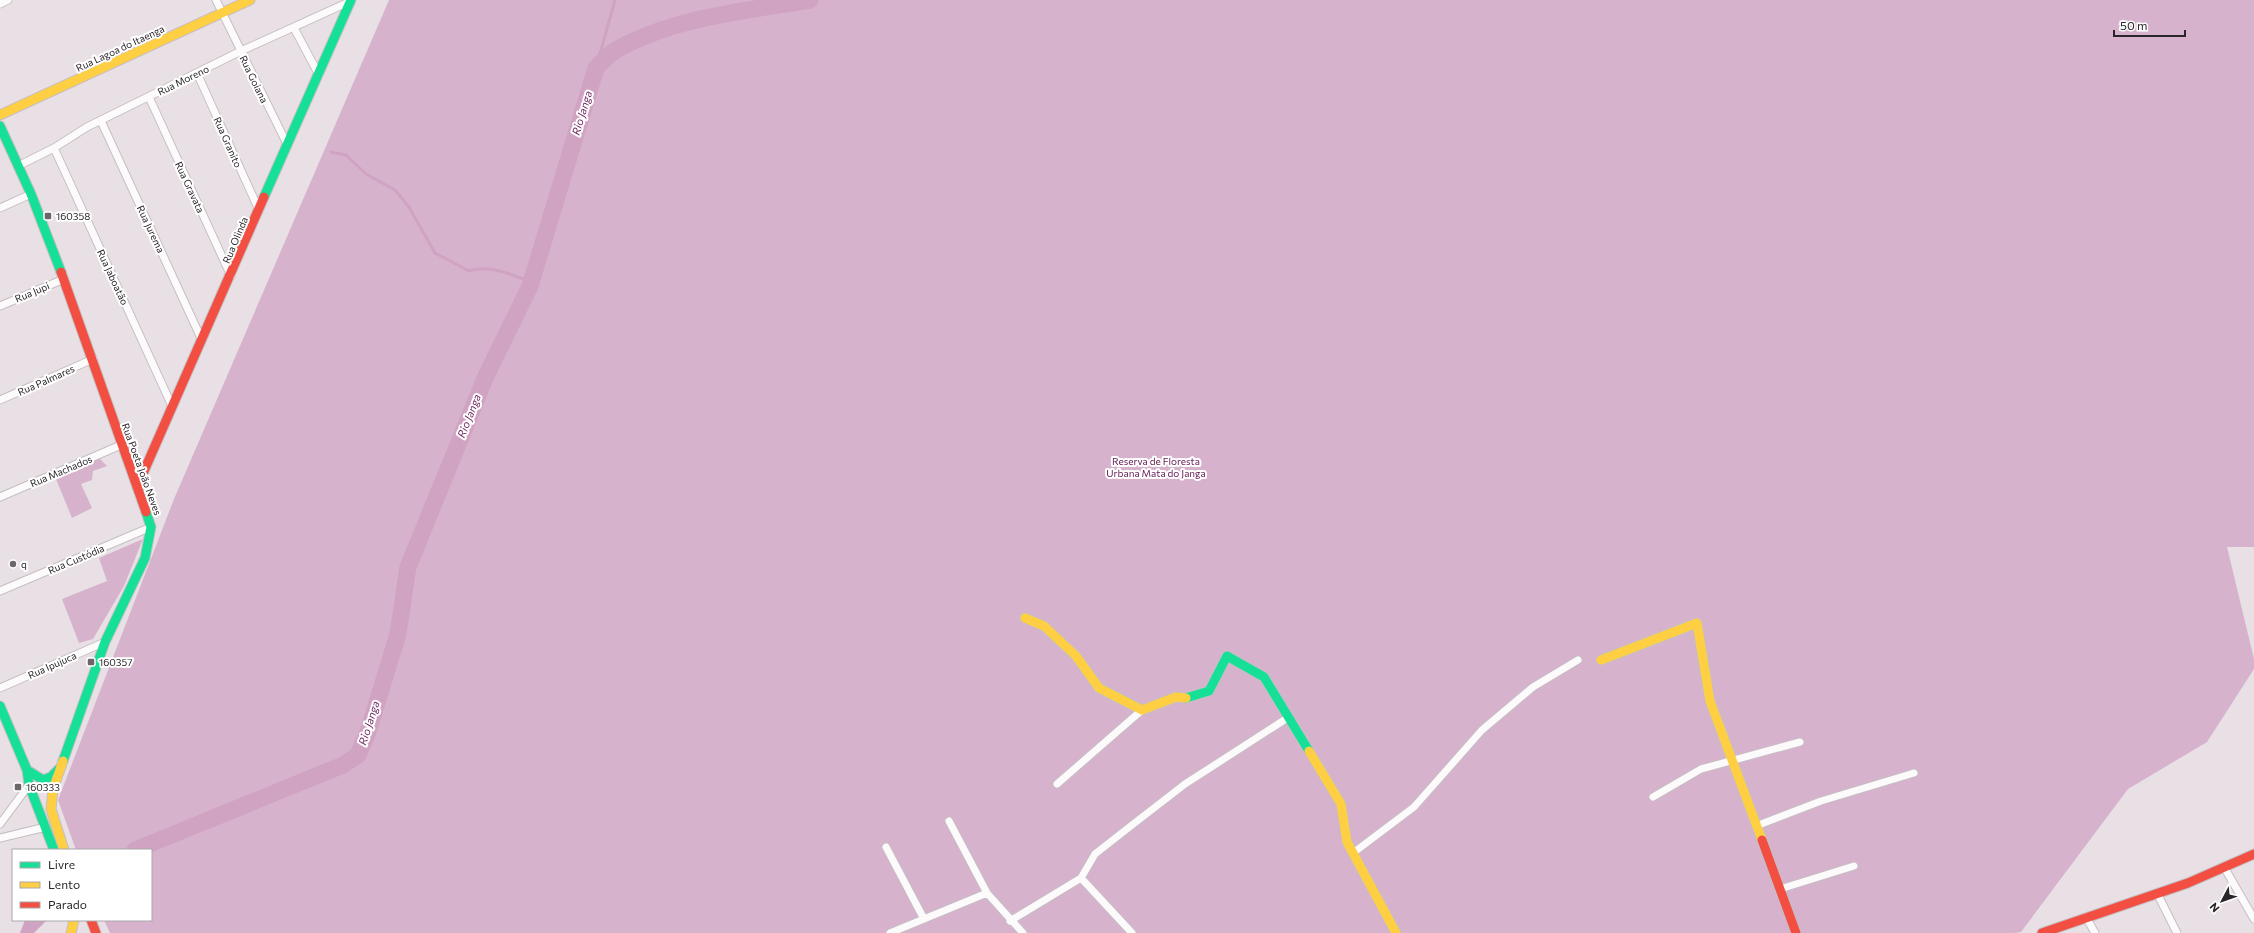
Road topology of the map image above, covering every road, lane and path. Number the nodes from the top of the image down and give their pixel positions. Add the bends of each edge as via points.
1 (8, 0) edge
2 (216, 0) edge
3 (250, 0) edge
4 (351, 0) edge
5 (0, 4) edge
6 (223, 13) junction
7 (294, 28) junction
8 (241, 51) junction
9 (198, 73) junction
10 (319, 75) junction
11 (149, 97) junction
12 (0, 115) edge
13 (101, 121) junction
14 (0, 126) edge
15 (287, 144) junction
16 (54, 148) junction
17 (18, 166) junction
18 (31, 194) junction
19 (0, 208) edge
20 (259, 210) junction
21 (231, 276) junction
22 (64, 279) junction
23 (0, 306) edge
24 (201, 338) junction
25 (93, 359) junction
26 (0, 400) edge
27 (172, 406) junction
28 (121, 445) junction
29 (137, 487) junction
30 (0, 497) edge
31 (151, 527) junction
32 (0, 591) edge
33 (1026, 618) dead end
34 (105, 642) junction
35 (1578, 660) dead end
36 (1601, 660) dead end
37 (0, 688) edge
38 (0, 706) edge
39 (1142, 710) junction
40 (1289, 717) junction
41 (1800, 742) dead end
42 (1732, 760) junction
43 (60, 768) junction
44 (27, 770) junction
45 (1914, 773) dead end
46 (29, 784) junction
47 (1057, 784) dead end
48 (1653, 797) dead end
49 (949, 821) dead end
50 (0, 824) edge
51 (1756, 826) junction
52 (46, 827) junction
53 (0, 838) edge
54 (886, 847) dead end
55 (54, 849) edge
56 (64, 849) edge
57 (1353, 853) junction
58 (2254, 854) edge
59 (1854, 866) dead end
60 (2224, 867) junction
61 (1081, 878) junction
62 (1780, 889) junction
63 (987, 893) junction
64 (2157, 893) junction
65 (2086, 917) junction
66 (924, 919) junction
67 (2254, 919) edge
68 (74, 921) edge
69 (91, 921) edge
70 (1010, 921) junction
71 (71, 933) edge
72 (96, 933) edge
73 (890, 933) edge
74 (1023, 933) edge
75 (1132, 933) edge
76 (1396, 933) edge
77 (1796, 933) edge
78 (2042, 933) edge
79 (2095, 933) edge
80 (2177, 933) edge

1 - 5 street
2 - 6 street, Rua Goiana
3 - 6 street, Rua Lagoa do Itaenga
4 - 7 street, Rua Moreno
4 - 10 street, Rua Olinda
6 - 8 street, Rua Goiana
6 - 12 street, Rua Lagoa do Itaenga
7 - 8 street, Rua Moreno
7 - 10 street
8 - 9 street, Rua Moreno
8 - 15 street, Rua Goiana
9 - 11 street, Rua Moreno
9 - 20 street, Rua Granito
10 - 15 street, Rua Olinda
11 - 13 street, Rua Moreno
11 - 21 street, Rua Gravata
13 - 16 street, Rua Moreno
13 - 24 street, Rua Jurema
14 - 17 street, Rua Poeta João Neves
15 - 20 street, Rua Olinda
16 - 17 street, Rua Moreno
16 - 27 street, Rua Jaboatão
17 - 18 street, Rua Poeta João Neves
18 - 19 street
18 - 22 street, Rua Poeta João Neves
20 - 21 street, Rua Olinda
21 - 24 street, Rua Olinda
22 - 23 street, Rua Jupi
22 - 25 street, Rua Poeta João Neves
24 - 27 street, Rua Olinda
25 - 26 street, Rua Palmares
25 - 28 street, Rua Poeta João Neves
27 - 29 street, Rua Olinda
28 - 29 street, Rua Poeta João Neves
28 - 30 street, Rua Machados
29 - 31 street, Rua Poeta João Neves
31 - 32 street, Rua Custódia
31 - 34 street, Rua Poeta João Neves via 142,566
33 - 39 street via 1044,626 1076,656 1099,688
34 - 37 street, Rua Ipujuca
34 - 43 street, Rua Poeta João Neves
35 - 57 street via 1533,687 1482,730 1414,807
36 - 42 street via 1697,623 1710,701
38 - 44 street
39 - 40 street via 1176,697 1190,698 1209,692 1226,656 1264,677
39 - 47 street
40 - 57 street via 1341,804 1347,842
40 - 61 street via 1185,784 1132,825 1095,854
41 - 42 street
42 - 48 street via 1701,769
42 - 51 street
43 - 44 street via 43,780
43 - 56 street, Rua Poeta João Neves via 51,809
44 - 46 street
45 - 51 street via 1821,801
46 - 50 street
46 - 52 street
49 - 63 street
51 - 62 street
52 - 53 street
52 - 55 street
54 - 66 street
57 - 76 street
58 - 60 street
59 - 62 street
60 - 64 street
60 - 67 street
61 - 70 street
61 - 75 street
62 - 77 street
63 - 66 street
63 - 70 street
64 - 65 street
64 - 80 street
65 - 78 street
65 - 79 street
66 - 73 street
68 - 71 street
69 - 72 street
70 - 74 street

